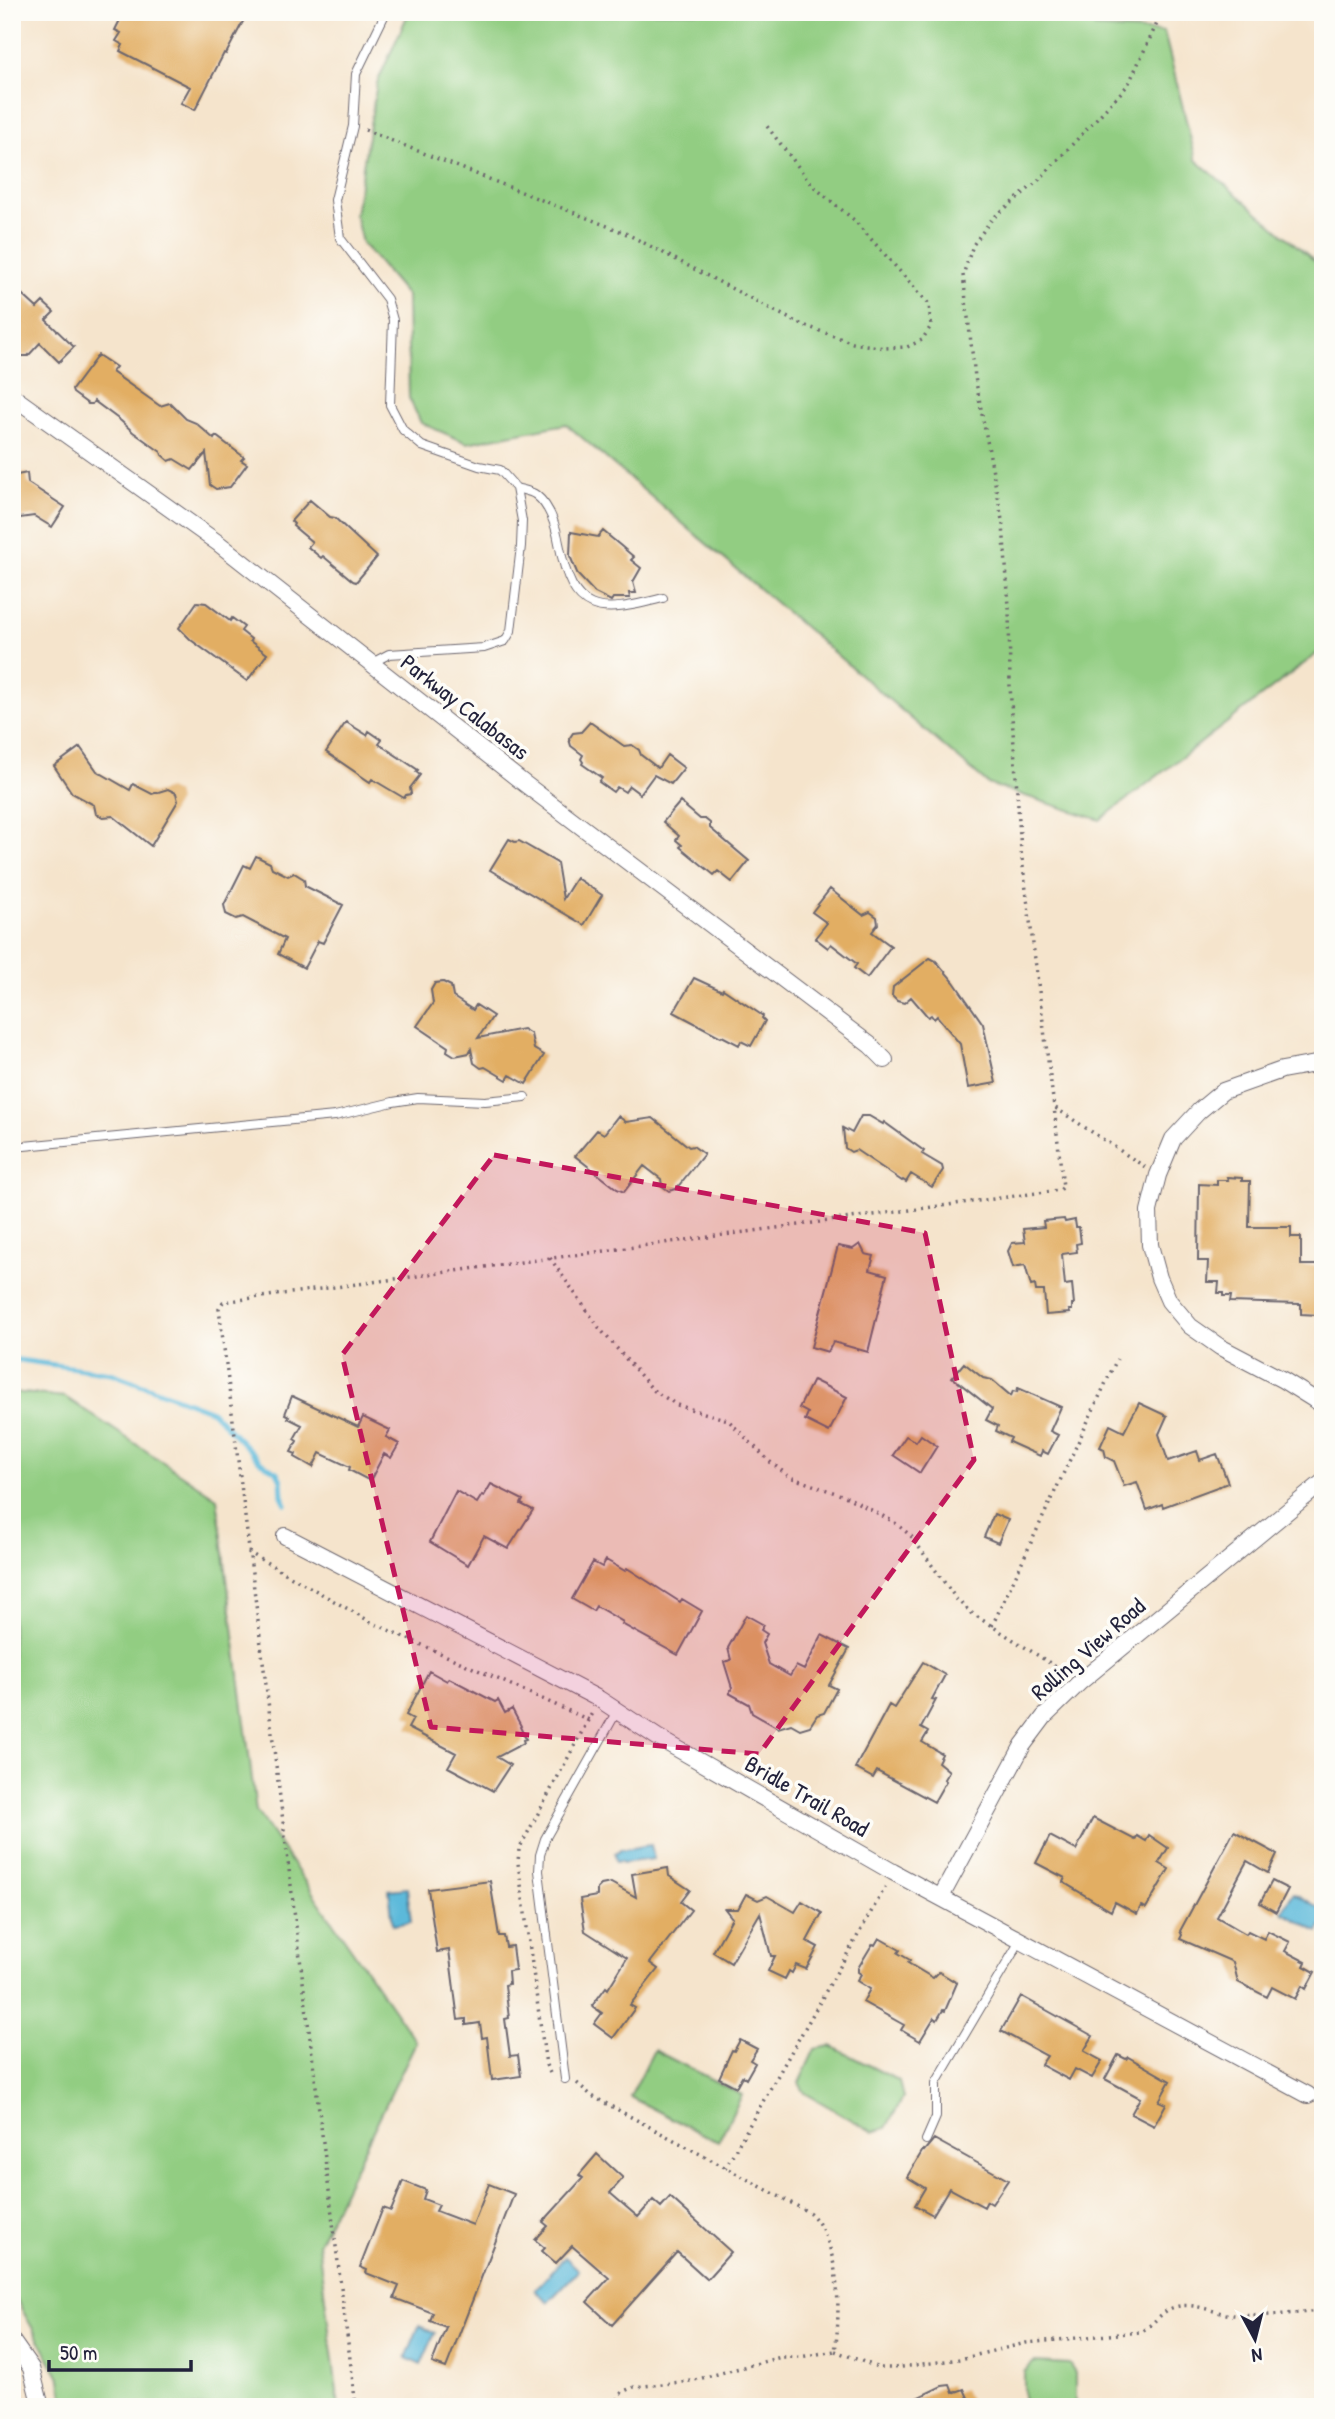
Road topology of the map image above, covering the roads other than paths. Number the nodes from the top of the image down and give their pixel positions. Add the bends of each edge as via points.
1 (386, 12) edge
2 (12, 396) edge
3 (516, 488) junction
4 (663, 598) dead end
5 (372, 663) junction
6 (885, 1059) dead end
7 (1321, 1063) dead end
8 (525, 1097) dead end
9 (24, 1146) dead end
10 (1323, 1405) edge
11 (1323, 1482) edge
12 (285, 1536) dead end
13 (617, 1711) junction
14 (941, 1897) junction
15 (1020, 1941) junction
16 (565, 2079) road end
17 (1315, 2097) edge
18 (926, 2140) dead end
19 (12, 2341) edge
20 (41, 2407) edge

1 - 3 lane via 356,74 353,126 335,200 340,237 387,299 393,320 390,405 402,430 422,446 500,470
2 - 5 street, Parkway Calabasas via 209,536
3 - 4 lane via 535,494 549,512 567,578 586,603 604,608
3 - 5 lane via 521,546 511,631 505,641 484,648 389,654
5 - 6 street, Parkway Calabasas
7 - 10 street via 1282,1070 1223,1091 1199,1111 1173,1139 1149,1211 1150,1245 1159,1278 1169,1301 1190,1326
8 - 9 lane via 485,1101 418,1098 335,1116
11 - 14 street, Rolling View Road via 1080,1682 1044,1717 1023,1745
12 - 13 street, Bridle Trail Road
13 - 14 street, Bridle Trail Road
13 - 16 lane via 540,1855
14 - 15 street, Bridle Trail Road
15 - 17 street, Bridle Trail Road
15 - 18 lane via 936,2083 936,2117
19 - 20 street via 30,2368

